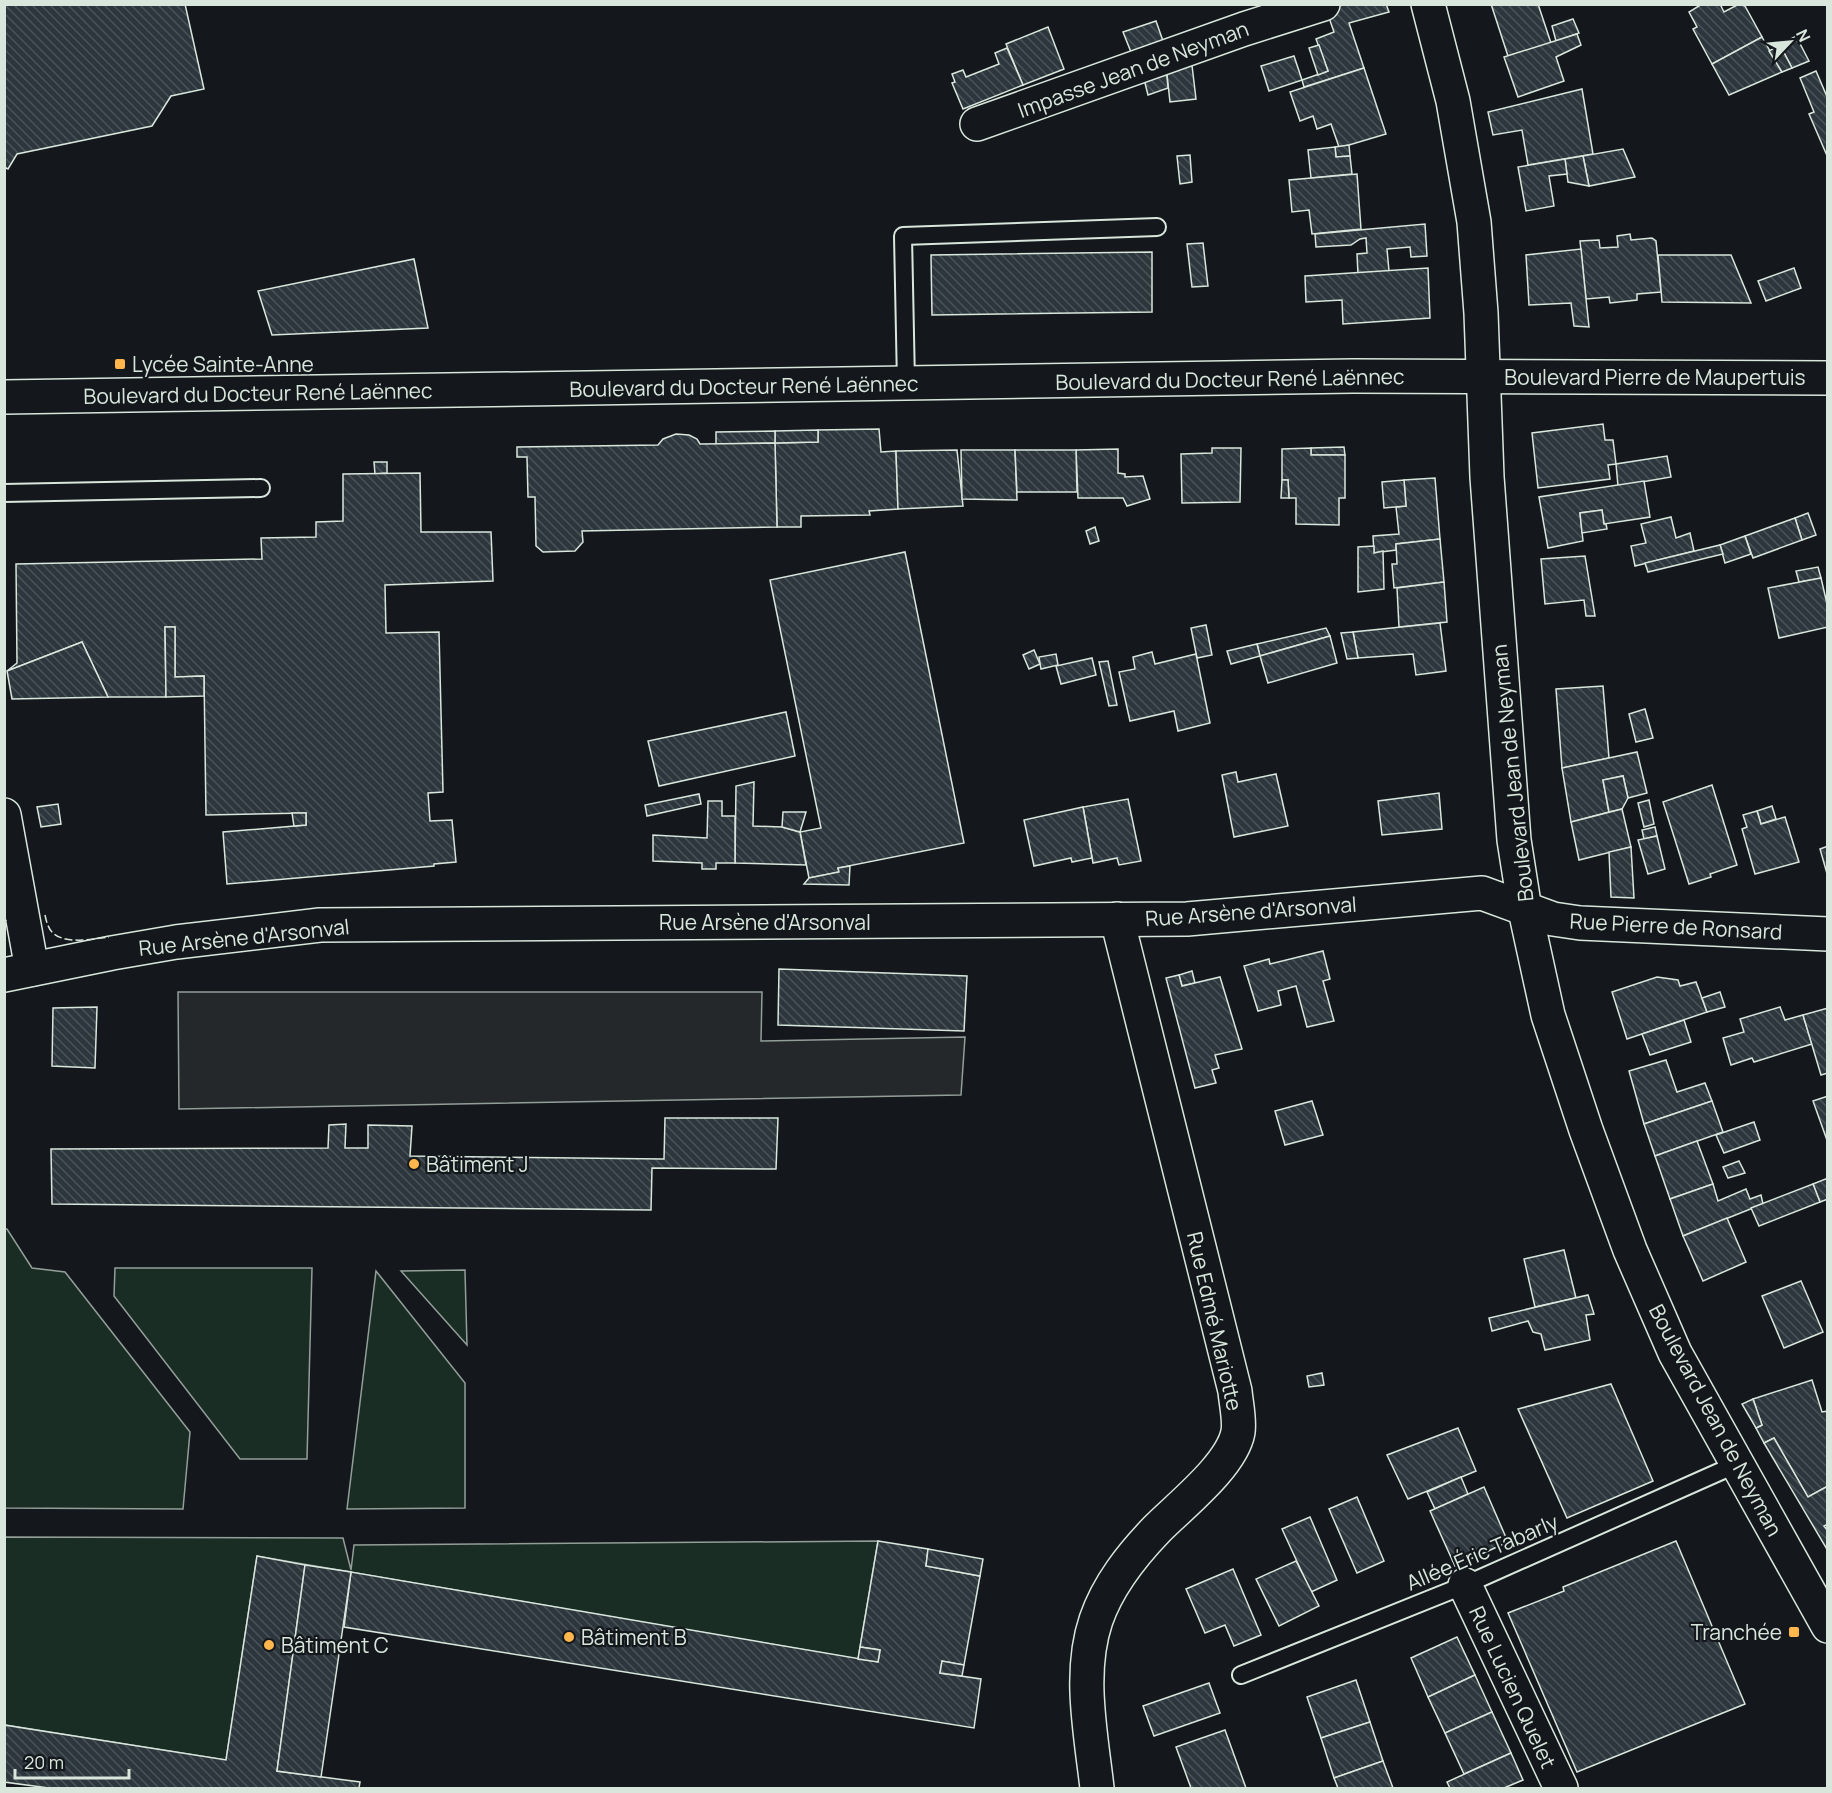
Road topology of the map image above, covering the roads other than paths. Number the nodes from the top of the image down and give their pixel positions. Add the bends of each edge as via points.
1 (1323, 4) edge
2 (1428, 4) edge
3 (977, 124) dead end
4 (1157, 227) dead end
5 (1483, 375) junction
6 (1827, 378) edge
7 (906, 383) junction
8 (4, 397) edge
9 (261, 488) dead end
10 (4, 492) edge
11 (4, 815) edge
12 (1525, 910) junction
13 (1117, 919) junction
14 (1827, 934) edge
15 (18, 972) edge
16 (1737, 1464) junction
17 (1465, 1585) junction
18 (1827, 1626) edge
19 (1241, 1675) dead end
20 (1097, 1788) edge
21 (1560, 1788) edge

1 - 3 street, Impasse Jean de Neyman
2 - 5 street, Boulevard Jean de Neyman via 1453,101 1474,222
4 - 7 lane via 903,236
5 - 6 street, Boulevard Pierre de Maupertuis
5 - 7 street, Boulevard du Docteur René Laënnec
5 - 12 street, Boulevard Jean de Neyman via 1514,840
7 - 8 street, Boulevard du Docteur René Laënnec
9 - 10 lane
11 - 15 street
12 - 13 street, Rue Arsène d'Arsonval via 1482,892 1187,919
12 - 14 street, Rue Pierre de Ronsard via 1580,923
12 - 16 street, Boulevard Jean de Neyman via 1548,1015 1630,1250 1675,1353
13 - 15 street, Rue Arsène d'Arsonval via 320,925 176,942
13 - 20 street, Rue Edmé Mariotte via 1235,1390 1238,1431 1227,1457 1117,1576 1096,1620 1088,1661 1088,1716
16 - 17 lane, Allée Éric Tabarly
16 - 18 street, Boulevard Jean de Neyman
17 - 19 lane, Allée Éric Tabarly
17 - 21 street, Rue Lucien Quelet

